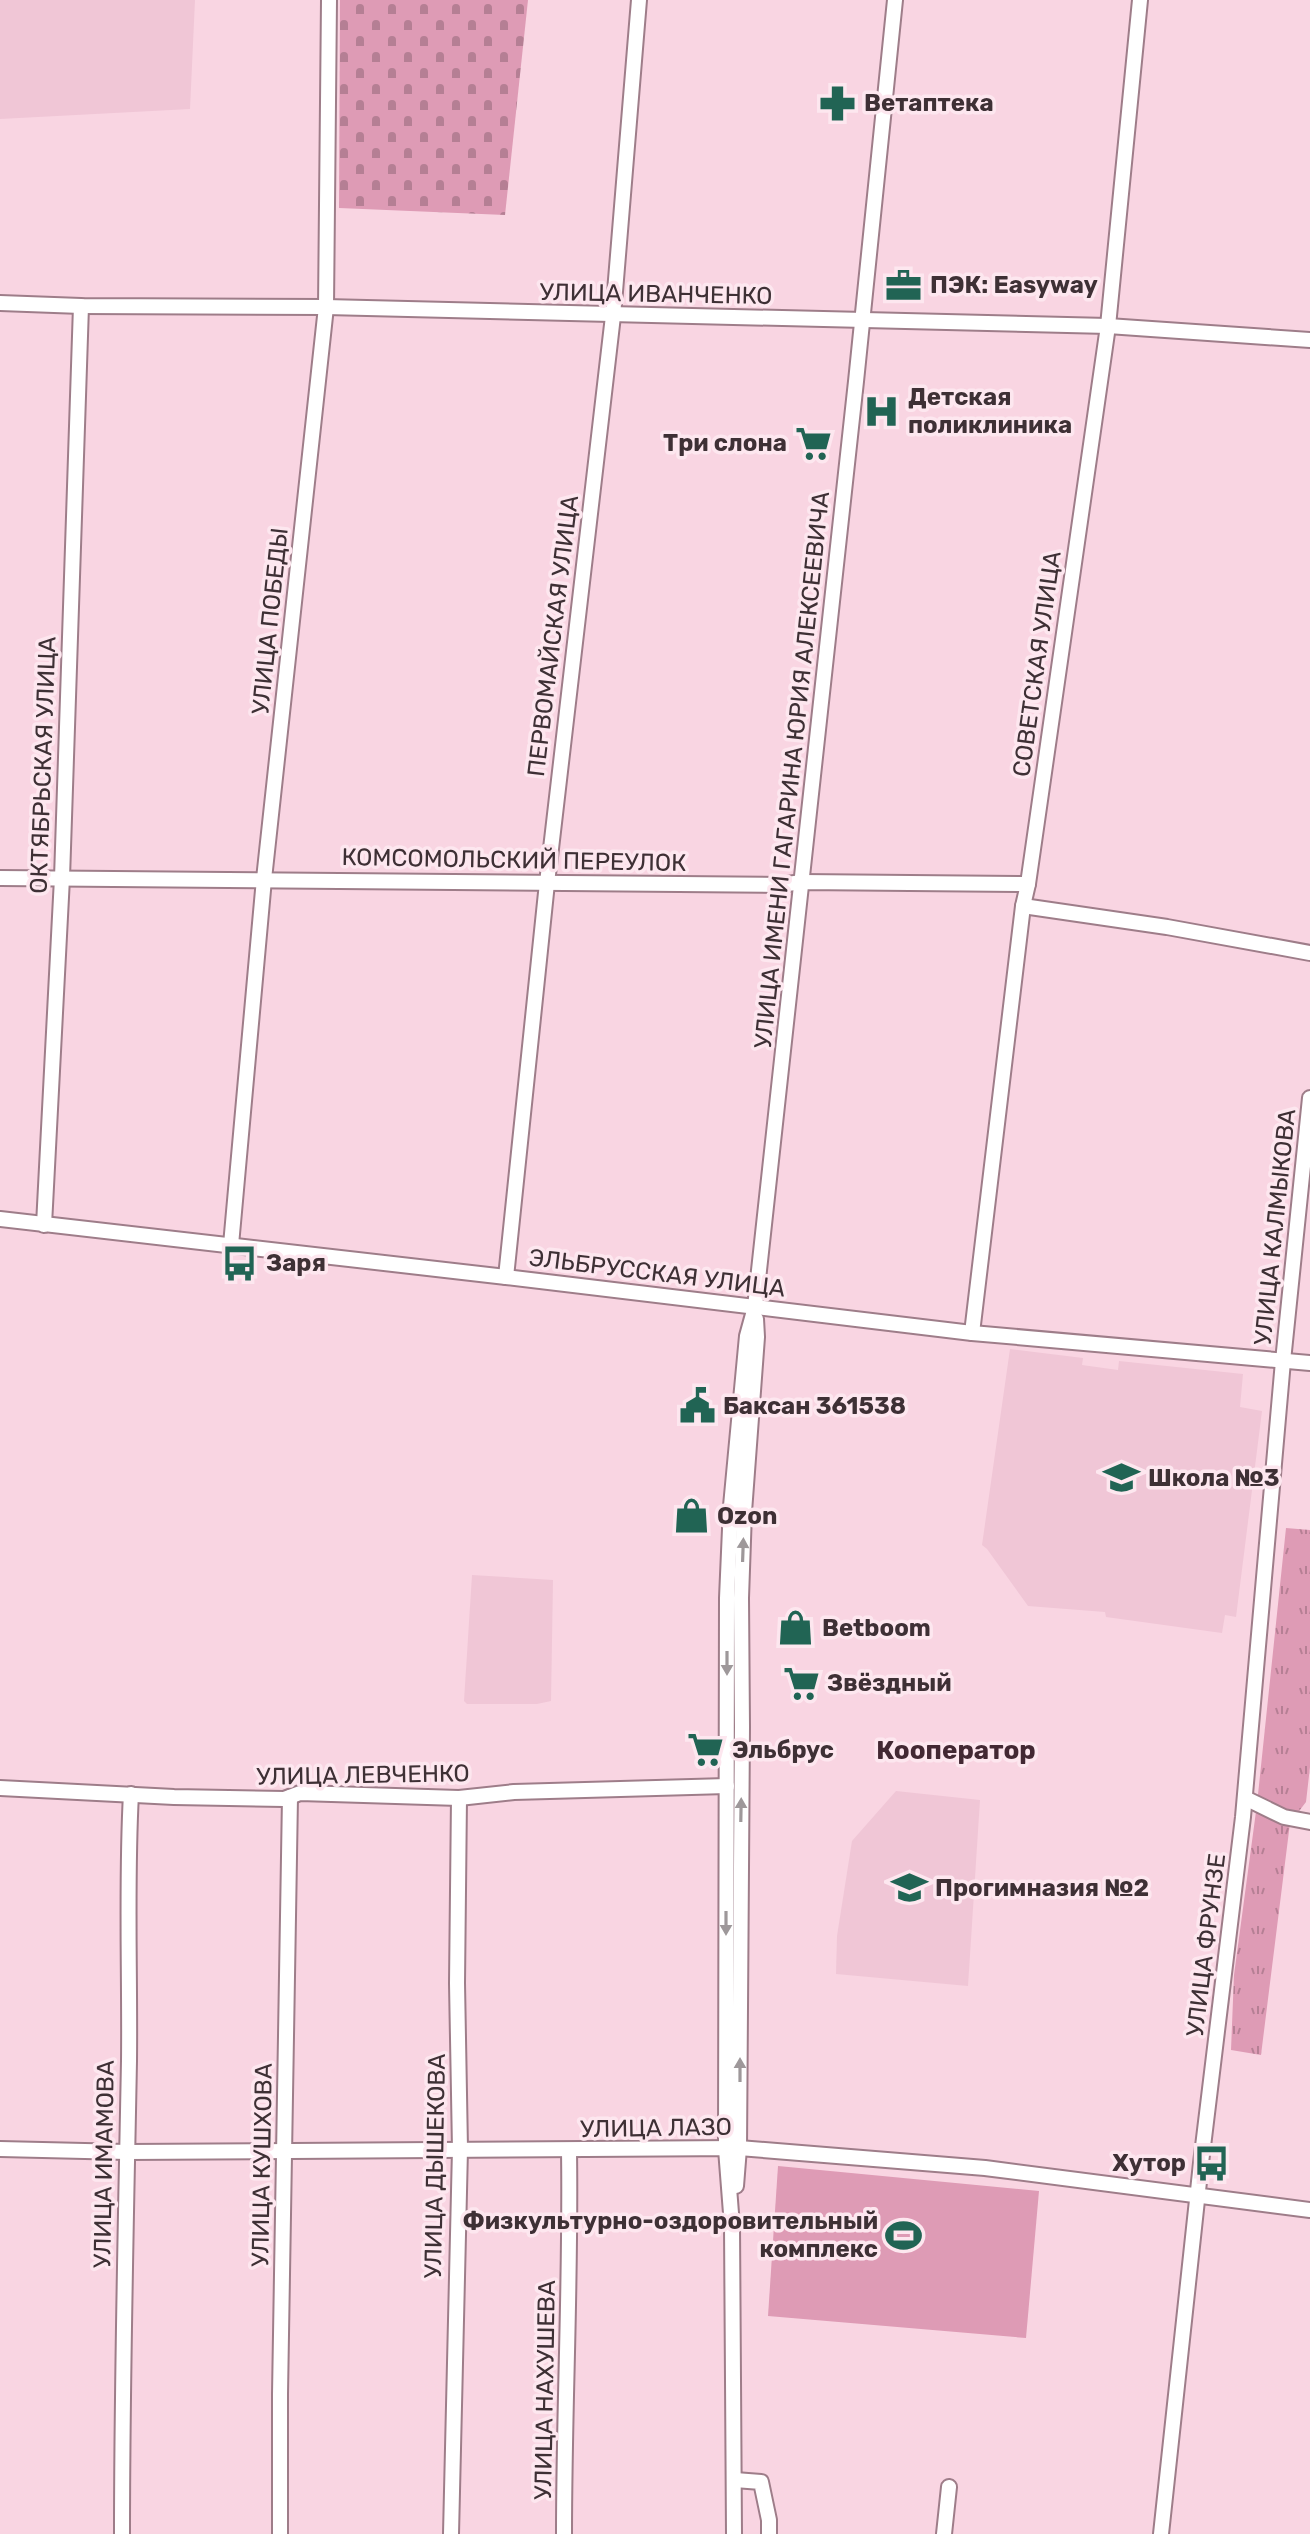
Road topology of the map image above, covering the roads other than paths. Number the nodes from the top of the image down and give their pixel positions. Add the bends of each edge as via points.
1 (329, 0) edge
2 (639, 0) edge
3 (895, 0) edge
4 (1140, 0) edge
5 (0, 303) edge
6 (81, 306) junction
7 (326, 307) junction
8 (613, 316) junction
9 (863, 321) junction
10 (1108, 326) junction
11 (1310, 340) edge
12 (0, 878) edge
13 (62, 878) junction
14 (264, 879) junction
15 (802, 882) junction
16 (547, 883) junction
17 (1028, 884) junction
18 (1023, 906) junction
19 (1310, 953) edge
20 (1310, 1098) edge
21 (0, 1219) edge
22 (44, 1225) junction
23 (231, 1245) junction
24 (506, 1277) junction
25 (755, 1307) junction
26 (972, 1333) junction
27 (1283, 1361) junction
28 (1310, 1363) edge
29 (727, 1786) junction
30 (0, 1788) edge
31 (131, 1794) junction
32 (290, 1797) junction
33 (459, 1798) junction
34 (1245, 1798) junction
35 (1310, 1822) edge
36 (733, 2148) junction
37 (0, 2149) edge
38 (460, 2149) junction
39 (285, 2151) junction
40 (569, 2151) junction
41 (127, 2152) junction
42 (1198, 2196) junction
43 (1310, 2210) edge
44 (735, 2480) junction
45 (949, 2487) dead end
46 (122, 2534) edge
47 (280, 2534) edge
48 (451, 2534) edge
49 (564, 2534) edge
50 (734, 2534) edge
51 (769, 2534) edge
52 (944, 2534) edge
53 (1161, 2534) edge

1 - 7 street, УЛИЦА ПОБЕДЫ
2 - 8 street, ПЕРВОМАЙСКАЯ УЛИЦА
3 - 9 street, УЛИЦА ИМЕНИ ГАГАРИНА ЮРИЯ АЛЕКСЕЕВИЧА
4 - 10 street, СОВЕТСКАЯ УЛИЦА
5 - 6 street, УЛИЦА ИВАНЧЕНКО
6 - 7 street, УЛИЦА ИВАНЧЕНКО
6 - 13 street, ОКТЯБРЬСКАЯ УЛИЦА
7 - 8 street, УЛИЦА ИВАНЧЕНКО
7 - 14 street, УЛИЦА ПОБЕДЫ
8 - 9 street, УЛИЦА ИВАНЧЕНКО
8 - 16 street, ПЕРВОМАЙСКАЯ УЛИЦА
9 - 10 street, УЛИЦА ИВАНЧЕНКО
9 - 15 street, УЛИЦА ИМЕНИ ГАГАРИНА ЮРИЯ АЛЕКСЕЕВИЧА
10 - 11 street, УЛИЦА ИВАНЧЕНКО
10 - 17 street, СОВЕТСКАЯ УЛИЦА
12 - 13 street, КОМСОМОЛЬСКИЙ ПЕРЕУЛОК
13 - 14 street, КОМСОМОЛЬСКИЙ ПЕРЕУЛОК
13 - 22 street, ОКТЯБРЬСКАЯ УЛИЦА
14 - 16 street, КОМСОМОЛЬСКИЙ ПЕРЕУЛОК
14 - 23 street, УЛИЦА ПОБЕДЫ
15 - 16 street, КОМСОМОЛЬСКИЙ ПЕРЕУЛОК
15 - 17 street, КОМСОМОЛЬСКИЙ ПЕРЕУЛОК
15 - 25 street, УЛИЦА ИМЕНИ ГАГАРИНА ЮРИЯ АЛЕКСЕЕВИЧА
16 - 24 street, ПЕРВОМАЙСКАЯ УЛИЦА
17 - 18 street, СОВЕТСКАЯ УЛИЦА
18 - 19 street
18 - 26 street, СОВЕТСКАЯ УЛИЦА
20 - 27 street, УЛИЦА КАЛМЫКОВА
21 - 22 street, ЭЛЬБРУССКАЯ УЛИЦА
22 - 23 street, ЭЛЬБРУССКАЯ УЛИЦА
23 - 24 street, ЭЛЬБРУССКАЯ УЛИЦА
24 - 25 street, ЭЛЬБРУССКАЯ УЛИЦА
25 - 26 street, ЭЛЬБРУССКАЯ УЛИЦА
25 -> 29 street, УЛИЦА ИМЕНИ ГАГАРИНА ЮРИЯ АЛЕКСЕЕВИЧА via 747,1336 730,1510
36 -> 25 street, УЛИЦА ИМЕНИ ГАГАРИНА ЮРИЯ АЛЕКСЕЕВИЧА via 741,1598
26 - 27 street, ЭЛЬБРУССКАЯ УЛИЦА
27 - 28 street, ЭЛЬБРУССКАЯ УЛИЦА
27 - 34 street, УЛИЦА ФРУНЗЕ
29 - 33 street, УЛИЦА ЛЕВЧЕНКО
29 -> 36 street, УЛИЦА ИМЕНИ ГАГАРИНА ЮРИЯ АЛЕКСЕЕВИЧА
30 - 31 street, УЛИЦА ЛЕВЧЕНКО
31 - 32 street, УЛИЦА ЛЕВЧЕНКО
31 - 41 street, УЛИЦА ИМАМОВА
32 - 33 street, УЛИЦА ЛЕВЧЕНКО via 300,1793
32 - 39 street, УЛИЦА КУШХОВА
33 - 38 street, УЛИЦА ДЫШЕКОВА
34 - 35 street via 1284,1817
34 - 42 street, УЛИЦА ФРУНЗЕ
36 - 40 street, УЛИЦА ЛАЗО
36 - 42 street, УЛИЦА ЛАЗО via 985,2168
36 - 44 street, УЛИЦА ИМЕНИ ГАГАРИНА ЮРИЯ АЛЕКСЕЕВИЧА
37 - 41 street, УЛИЦА ЛАЗО
38 - 39 street, УЛИЦА ЛАЗО
38 - 40 street, УЛИЦА ЛАЗО
38 - 48 street, УЛИЦА ДЫШЕКОВА
39 - 41 street, УЛИЦА ЛАЗО
39 - 47 street, УЛИЦА КУШХОВА
40 - 49 street, УЛИЦА НАХУШЕВА
41 - 46 street, УЛИЦА ИМАМОВА
42 - 43 street, УЛИЦА ЛАЗО
42 - 53 street, УЛИЦА ФРУНЗЕ
44 - 50 street, УЛИЦА ИМЕНИ ГАГАРИНА ЮРИЯ АЛЕКСЕЕВИЧА
44 - 51 street via 761,2482
45 - 52 street

